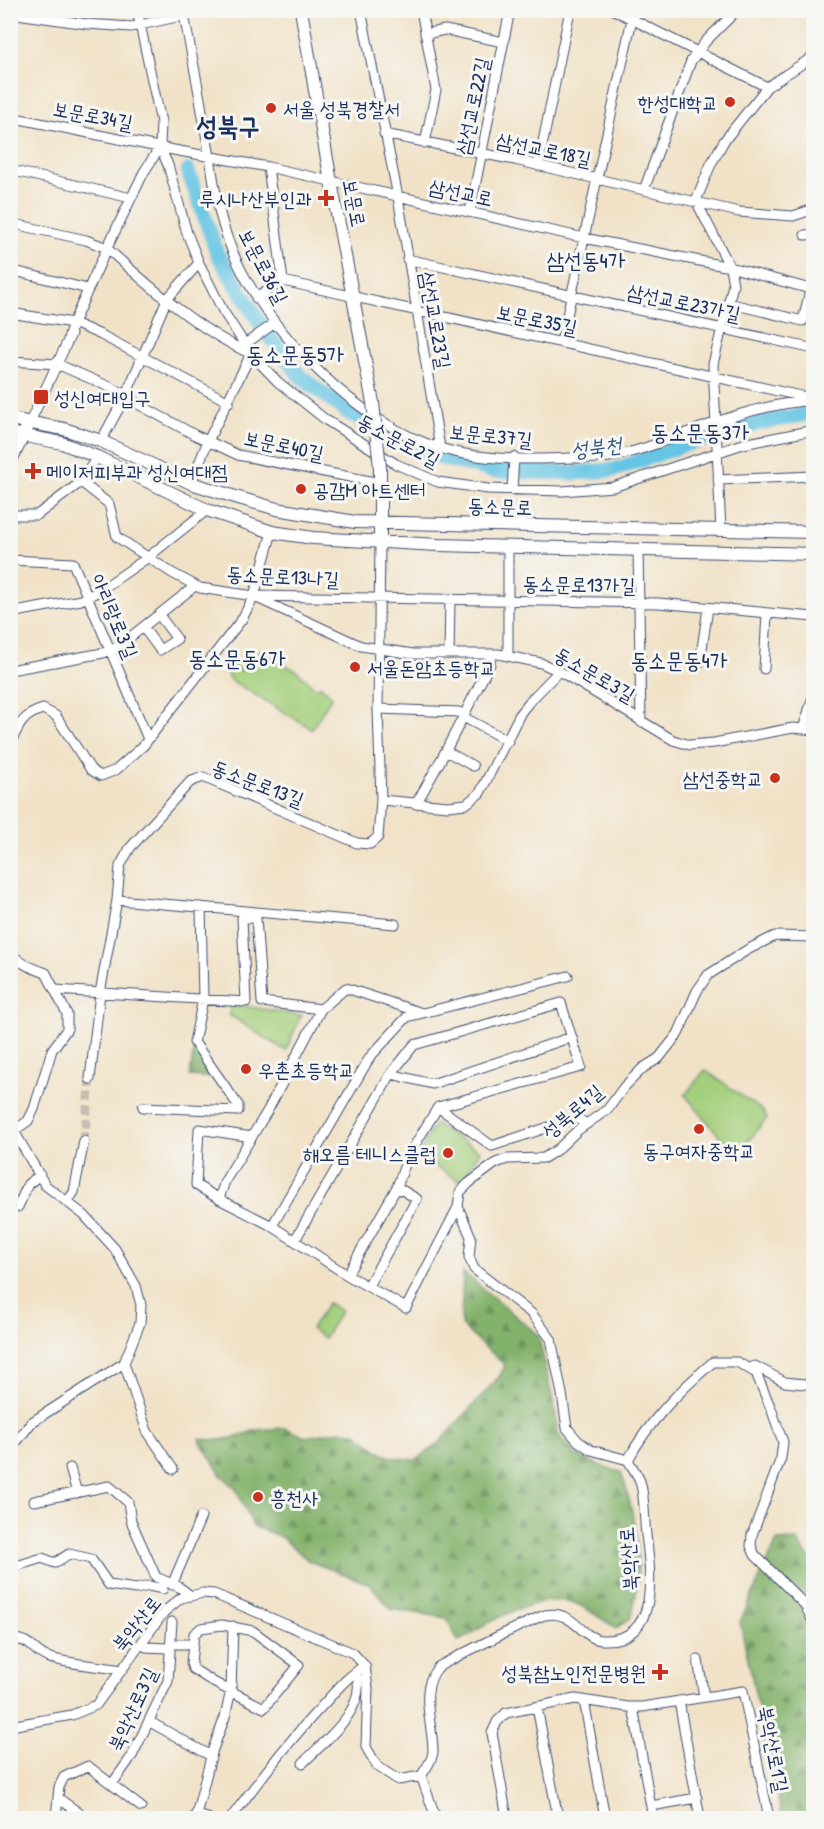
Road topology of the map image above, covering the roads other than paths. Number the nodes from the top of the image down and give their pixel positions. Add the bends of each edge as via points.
1 (137, 10) edge
2 (209, 10) edge
3 (301, 10) edge
4 (362, 10) edge
5 (421, 10) edge
6 (510, 10) edge
7 (570, 10) edge
8 (614, 10) edge
9 (737, 10) edge
10 (10, 13) edge
11 (182, 14) edge
12 (633, 15) edge
13 (142, 24) junction
14 (425, 34) junction
15 (504, 42) junction
16 (698, 52) junction
17 (813, 56) edge
18 (767, 87) junction
19 (10, 117) edge
20 (384, 134) junction
21 (425, 142) junction
22 (164, 148) junction
23 (480, 154) junction
24 (210, 156) junction
25 (538, 166) junction
26 (268, 167) junction
27 (148, 169) junction
28 (10, 170) edge
29 (596, 179) junction
30 (331, 182) junction
31 (644, 190) junction
32 (398, 197) junction
33 (131, 198) junction
34 (696, 201) junction
35 (813, 209) edge
36 (470, 212) junction
37 (10, 223) edge
38 (584, 238) junction
39 (108, 250) junction
40 (407, 259) junction
41 (199, 263) junction
42 (730, 267) junction
43 (10, 270) edge
44 (283, 281) junction
45 (88, 289) junction
46 (812, 290) edge
47 (571, 296) junction
48 (354, 297) junction
49 (256, 298) junction
50 (167, 299) junction
51 (728, 303) junction
52 (416, 311) junction
53 (10, 313) edge
54 (275, 323) junction
55 (74, 324) junction
56 (722, 328) junction
57 (561, 343) junction
58 (245, 344) junction
59 (813, 349) edge
60 (250, 354) junction
61 (142, 357) junction
62 (10, 361) edge
63 (57, 364) junction
64 (713, 376) junction
65 (126, 395) junction
66 (813, 399) edge
67 (229, 402) junction
68 (10, 419) edge
69 (380, 420) joint
70 (30, 422) junction
71 (715, 424) junction
72 (813, 430) edge
73 (10, 433) edge
74 (24, 435) junction
75 (101, 441) junction
76 (208, 441) junction
77 (440, 448) junction
78 (717, 451) junction
79 (97, 457) junction
80 (514, 457) junction
81 (10, 462) edge
82 (813, 476) edge
83 (718, 480) junction
84 (81, 482) junction
85 (191, 483) junction
86 (380, 483) junction
87 (512, 490) junction
88 (207, 510) junction
89 (10, 515) edge
90 (380, 522) junction
91 (721, 531) junction
92 (272, 532) junction
93 (813, 532) edge
94 (380, 542) junction
95 (508, 546) junction
96 (638, 549) junction
97 (813, 554) edge
98 (147, 558) junction
99 (10, 560) edge
100 (195, 586) junction
101 (87, 597) junction
102 (254, 597) junction
103 (380, 597) junction
104 (450, 599) junction
105 (509, 601) junction
106 (639, 603) junction
107 (708, 608) junction
108 (767, 613) junction
109 (10, 614) edge
110 (159, 615) junction
111 (813, 617) edge
112 (142, 627) junction
113 (380, 649) junction
114 (109, 650) junction
115 (449, 654) junction
116 (491, 654) junction
117 (508, 656) junction
118 (700, 662) dead end
119 (764, 669) dead end
120 (10, 670) edge
121 (559, 671) junction
122 (813, 694) edge
123 (378, 709) junction
124 (464, 716) junction
125 (641, 722) junction
126 (803, 729) junction
127 (813, 730) edge
128 (148, 739) junction
129 (508, 741) junction
130 (10, 744) edge
131 (446, 751) junction
132 (473, 766) dead end
133 (381, 800) junction
134 (416, 804) junction
135 (117, 900) junction
136 (201, 907) junction
137 (395, 924) dead end
138 (813, 938) edge
139 (10, 952) edge
140 (568, 976) dead end
141 (55, 990) junction
142 (100, 993) junction
143 (204, 999) junction
144 (321, 1009) junction
145 (422, 1013) junction
146 (572, 1037) junction
147 (391, 1074) junction
148 (90, 1079) tunnel mouth
149 (143, 1107) dead end
150 (438, 1107) junction
151 (587, 1124) junction
152 (12, 1128) edge
153 (252, 1137) junction
154 (84, 1141) tunnel mouth
155 (40, 1175) junction
156 (397, 1187) junction
157 (219, 1199) junction
158 (67, 1202) junction
159 (18, 1207) dead end
160 (458, 1207) junction
161 (272, 1226) junction
162 (295, 1240) junction
163 (347, 1275) junction
164 (368, 1286) junction
165 (124, 1363) junction
166 (747, 1368) junction
167 (813, 1385) edge
168 (10, 1450) edge
169 (628, 1460) junction
170 (70, 1468) dead end
171 (173, 1469) dead end
172 (77, 1493) junction
173 (33, 1501) dead end
174 (201, 1517) dead end
175 (10, 1568) edge
176 (167, 1587) junction
177 (191, 1596) junction
178 (172, 1622) dead end
179 (813, 1624) edge
180 (233, 1626) junction
181 (10, 1639) edge
182 (141, 1644) junction
183 (171, 1644) junction
184 (192, 1644) junction
185 (698, 1660) dead end
186 (365, 1666) junction
187 (122, 1670) junction
188 (356, 1672) junction
189 (231, 1690) junction
190 (704, 1697) junction
191 (584, 1700) junction
192 (679, 1701) junction
193 (537, 1707) junction
194 (633, 1707) junction
195 (150, 1722) junction
196 (10, 1726) edge
197 (211, 1756) junction
198 (303, 1763) dead end
199 (421, 1776) junction
200 (112, 1784) junction
201 (58, 1798) junction
202 (697, 1798) junction
203 (651, 1806) junction
204 (141, 1807) dead end
205 (194, 1817) edge
206 (56, 1818) edge
207 (87, 1818) edge
208 (208, 1818) edge
209 (231, 1818) edge
210 (436, 1818) edge
211 (507, 1818) edge
212 (558, 1818) edge
213 (605, 1818) edge
214 (653, 1818) edge
215 (700, 1818) edge
216 (769, 1818) edge

1 - 13 street
2 - 11 street
3 - 30 main road, 보문로
4 - 20 street, 삼선교로23길
5 - 14 street
6 - 15 street, 삼선교로22길
7 - 25 street
8 - 12 street
9 - 16 street
10 - 13 street via 87,24
11 - 13 street
11 - 24 street, 보문로36길
12 - 16 street
12 - 29 street
13 - 22 street
14 - 15 street, 삼선교로22길 via 445,30
14 - 21 street via 436,90
15 - 23 street, 삼선교로22길
16 - 18 street
16 - 31 street
17 - 18 street
18 - 34 street via 724,141
19 - 22 street, 보문로34길
20 - 21 street, 삼선교로18길
20 - 32 street, 삼선교로23길
21 - 23 street, 삼선교로18길
22 - 24 street, 보문로34길
22 - 27 street
22 - 41 street, 동소문로2길
23 - 25 street, 삼선교로18길
23 - 36 street, 삼선교로22길
24 - 26 street
24 - 49 street, 보문로36길 via 226,235
25 - 29 street, 삼선교로18길
26 - 30 street
26 - 44 street
27 - 33 street
27 - 39 street
28 - 33 street
29 - 31 street, 삼선교로18길
29 - 38 street
30 - 32 street, 삼선교로
30 - 48 main road, 보문로
31 - 34 street, 삼선교로18길
32 - 36 street, 삼선교로
32 - 40 street, 삼선교로23길
33 - 39 street
34 - 35 street, 삼선교로18길 via 739,212 793,216
34 - 42 street
36 - 38 street, 삼선교로
37 - 39 street via 86,240
38 - 42 street, 삼선교로
38 - 47 street
39 - 45 street
39 - 50 street
39 - 55 street
40 - 47 street, 삼선교로23가길
40 - 52 street, 삼선교로23길
41 - 50 street
41 - 58 street, 동소문로2길
42 - 46 street, 삼선교로
42 - 51 street via 733,285
43 - 45 street
44 - 48 street, 보문로35길
44 - 49 street
45 - 55 street
46 - 51 street, 삼선교로 via 803,321
47 - 56 street, 삼선교로23가길
47 - 57 street
48 - 52 street, 보문로35길
48 - 86 main road, 보문로, bridge via 373,403
49 - 54 street, 보문로36길
50 - 60 street via 228,344
50 - 61 street
51 - 56 street
52 - 57 street, 보문로35길
52 - 77 street, 삼선교로23길
53 - 55 street
54 - 58 street
54 - 69 street, 보문로36길 via 325,378
55 - 61 street
55 - 63 street
56 - 59 street, 삼선교로23가길
56 - 64 street
57 - 64 street, 보문로35길
58 - 60 street, 동소문로2길
60 - 67 street
60 - 87 street, 동소문로2길 via 326,420 396,464 438,482
61 - 65 street
61 - 67 street
62 - 63 street, 보문로40길
63 - 65 street, 보문로40길
63 - 70 street
64 - 66 street, 보문로35길
64 - 71 street
65 - 75 street
65 - 76 street, 보문로40길
66 - 71 street, 보문로37길 via 785,402
67 - 76 street
68 - 70 main road, 동소문로
69 - 77 street, 보문로37길
70 - 74 main road
70 - 75 main road, 동소문로
71 - 78 street
71 - 80 street, 보문로37길 via 607,457
72 - 78 street, 동소문로2길
73 - 74 main road, 동소문로
74 - 79 main road, 동소문로 via 62,443
74 - 81 main road
75 - 85 main road, 동소문로
76 - 85 street
76 - 86 street, 보문로40길 via 238,455
77 - 80 street, 보문로37길 via 453,453
78 - 83 street
78 - 87 street, 동소문로2길 via 613,487
79 - 84 street
79 - 88 main road, 동소문로
80 - 87 street
82 - 83 street
83 - 91 street
84 - 89 street via 37,515
84 - 98 street via 109,504 117,537
85 - 90 main road, 동소문로 via 277,509 355,522
86 - 90 main road
88 - 92 main road, 동소문로
88 - 98 street
90 - 91 main road, 동소문로
90 - 94 main road
91 - 93 main road, 동소문로
92 - 94 main road, 동소문로
92 - 102 street
94 - 95 main road, 동소문로
94 - 103 street, 동소문로13길
95 - 96 main road, 동소문로
95 - 105 street
96 - 97 main road, 동소문로
96 - 106 street
98 - 100 street
98 - 101 street
99 - 101 street, 아리랑로3길 via 73,563
100 - 102 street, 동소문로13나길
100 - 110 street
101 - 109 street
101 - 114 street, 아리랑로3길
102 - 103 street, 동소문로13나길
102 - 113 street, 동소문로3길 via 361,646
102 - 128 street via 242,619
103 - 104 street, 동소문로13가길
103 - 113 street, 동소문로13길
104 - 105 street, 동소문로13가길
104 - 115 street
105 - 106 street, 동소문로13가길
105 - 117 street
106 - 107 street, 동소문로13가길
106 - 125 street
107 - 108 street, 동소문로13가길
107 - 118 street
108 - 111 street, 동소문로13가길
108 - 119 street
110 - 112 street
110 - 112 street via 177,639 160,650
112 - 114 street
113 - 115 street, 동소문로3길
113 - 123 street, 동소문로13길
114 - 120 street
114 - 128 street, 아리랑로3길
115 - 116 street, 동소문로3길
116 - 117 street, 동소문로3길
116 - 124 street via 490,664
117 - 121 street, 동소문로3길
121 - 125 street, 동소문로3길
121 - 129 street via 530,701
122 - 126 street
123 - 124 street via 459,712
123 - 133 street, 동소문로13길
124 - 129 street
124 - 131 street
125 - 126 street, 동소문로3길 via 690,745
126 - 127 street, 동소문로3길
128 - 130 street via 116,770 101,776 91,770 56,716 43,709 30,713
129 - 134 street via 480,793 466,804
131 - 132 street
131 - 134 street
133 - 134 street
133 - 135 street, 동소문로13길 via 378,837 370,844 357,843 203,777 190,782 130,848 120,866
135 - 136 street
135 - 142 street
136 - 137 street
136 - 143 street
138 - 151 street, 성북로4길 via 775,936 708,975 678,1034 659,1058 643,1068 608,1109
139 - 141 street via 17,960 46,973
140 - 145 street
141 - 142 street
141 - 152 street via 67,1014 67,1029 52,1050 28,1122
142 - 143 street
142 - 148 street
143 - 144 street via 246,1002 242,918 256,918 262,1002
143 - 149 street via 194,1042 232,1095 238,1111
144 - 145 street via 346,987
144 - 153 street
145 - 161 street via 407,1017 370,1057
146 - 147 street via 432,1084
146 - 147 street via 561,1003 414,1045
146 - 150 street via 581,1067
147 - 162 street
150 - 151 street via 492,1146 576,1118
150 - 156 street via 408,1156
151 - 160 street, 성북로4길 via 544,1158 495,1163 460,1192
152 - 155 street
153 - 157 street via 225,1181
153 - 157 street via 199,1129 196,1185
154 - 158 street via 74,1192
155 - 158 street via 45,1185
155 - 159 street via 28,1184
156 - 163 street
156 - 164 street via 417,1199
157 - 161 street
158 - 165 street via 116,1249 136,1286 140,1323
160 - 164 street, 성북로4길 via 406,1308
160 - 169 street via 471,1237 469,1257 474,1269 532,1314 551,1339 567,1428 591,1450
161 - 162 street
162 - 163 street
163 - 164 street
165 - 168 street via 32,1422
165 - 171 street via 147,1431
166 - 167 street via 755,1366 785,1382
166 - 169 street via 737,1362 712,1362 649,1426
166 - 179 street via 756,1373 761,1383 783,1442 751,1546 755,1555 805,1605
169 - 199 street, 북악산로 via 639,1480 651,1572 644,1617 622,1637 600,1640 572,1620 546,1615 438,1667 427,1691 433,1753
170 - 172 street
172 - 173 street
172 - 176 street via 109,1486 128,1502 131,1521 156,1577
174 - 176 street
175 - 176 street via 42,1558 55,1563 69,1554 91,1559 109,1585 136,1589
176 - 177 street
177 - 182 street, 북악산로 via 181,1598 164,1612
177 - 186 street, 북악산로 via 214,1594 353,1653
178 - 183 street, 북악산로3길
180 - 184 street via 201,1628 194,1634
180 - 189 street
180 - 189 street via 262,1636 298,1665 264,1708
181 - 187 street via 30,1642 45,1656
182 - 183 street, 북악산로3길 via 168,1648
182 - 187 street, 북악산로
183 - 184 street, 북악산로3길
183 - 195 street, 북악산로3길 via 168,1681
184 - 189 street via 193,1669
185 - 190 street
186 - 188 street
186 - 199 street via 366,1747 377,1766 398,1780
187 - 196 street, 북악산로 via 96,1705 81,1713
188 - 198 street via 351,1712
188 - 209 street via 290,1741
189 - 197 street
190 - 192 street, 북악산로1길
190 - 216 street, 북악산로1길 via 743,1691
191 - 193 street, 북악산로1길
191 - 194 street, 북악산로1길
191 - 213 street
192 - 194 street, 북악산로1길
192 - 202 street
193 - 211 street, 북악산로1길 via 506,1713 492,1733
193 - 212 street
194 - 203 street
195 - 197 street
195 - 200 street, 북악산로3길
197 - 205 street
199 - 210 street
200 - 201 street via 88,1766 64,1777
200 - 204 street
201 - 206 street
201 - 207 street
202 - 203 street
202 - 215 street
203 - 214 street
205 - 208 street

